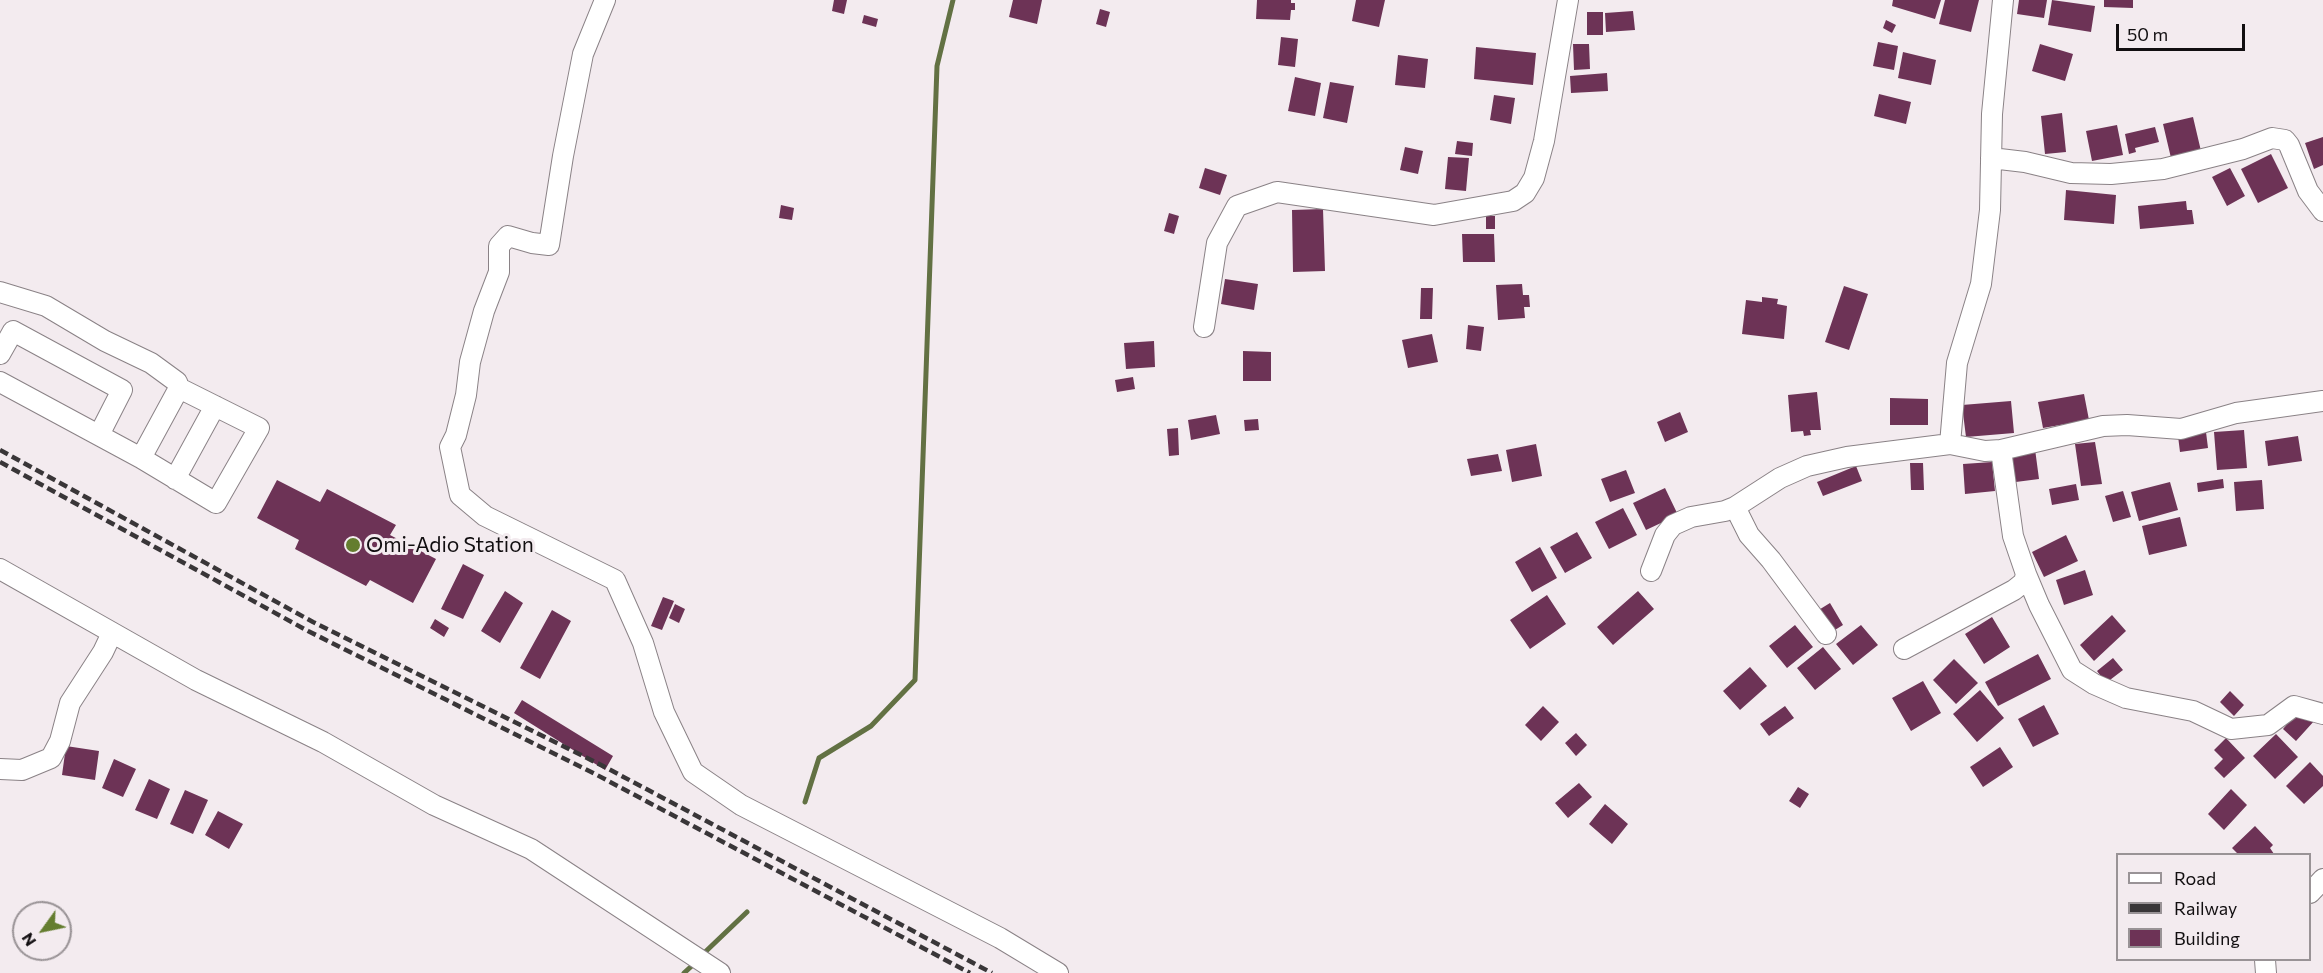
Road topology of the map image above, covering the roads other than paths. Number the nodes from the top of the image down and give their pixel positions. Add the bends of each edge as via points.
1 (605, 0) edge
2 (1568, 0) edge
3 (2003, 0) edge
4 (1991, 158) junction
5 (2323, 211) edge
6 (0, 292) edge
7 (1204, 327) dead end
8 (0, 354) edge
9 (0, 382) edge
10 (179, 388) junction
11 (2323, 401) edge
12 (215, 406) junction
13 (99, 435) junction
14 (1950, 444) junction
15 (2001, 450) junction
16 (141, 458) junction
17 (175, 479) junction
18 (1735, 507) junction
19 (0, 569) edge
20 (1651, 571) dead end
21 (2026, 574) junction
22 (112, 633) junction
23 (1826, 634) dead end
24 (1904, 649) dead end
25 (2323, 714) edge
26 (0, 768) edge
27 (2323, 879) edge
28 (2311, 892) edge
29 (720, 973) edge
30 (1058, 973) edge

1 - 30 street via 583,54 549,244 508,236 499,246 499,272 484,311 450,447 460,495 485,516 615,580 643,643 664,712 693,772 741,805 1000,938
2 - 7 street via 1544,141 1526,193 1513,201 1434,215 1277,192 1237,206 1217,243
3 - 4 street
4 - 5 street via 2071,173 2111,174 2163,169 2234,152 2272,138 2285,140 2308,191
4 - 14 street via 1990,210 1981,284 1957,363
6 - 10 street via 46,306 151,363 177,381
8 - 13 street via 13,331 122,390
9 - 13 street
10 - 12 street
10 - 16 street
11 - 15 street via 2236,413 2181,429 2103,426
12 - 17 street
12 - 17 street via 259,428 216,503
13 - 16 street
14 - 15 street
14 - 18 street via 1807,466
15 - 21 street via 2013,536
16 - 17 street
18 - 20 street via 1673,525
18 - 23 street via 1749,535
19 - 22 street
21 - 24 street via 2024,582 2014,590
21 - 25 street via 2072,670 2094,684 2126,698 2193,711 2231,729 2268,725 2294,706
22 - 26 street via 70,703 51,758 22,770
22 - 29 street via 196,680 323,742 434,805 531,849
27 - 28 street

